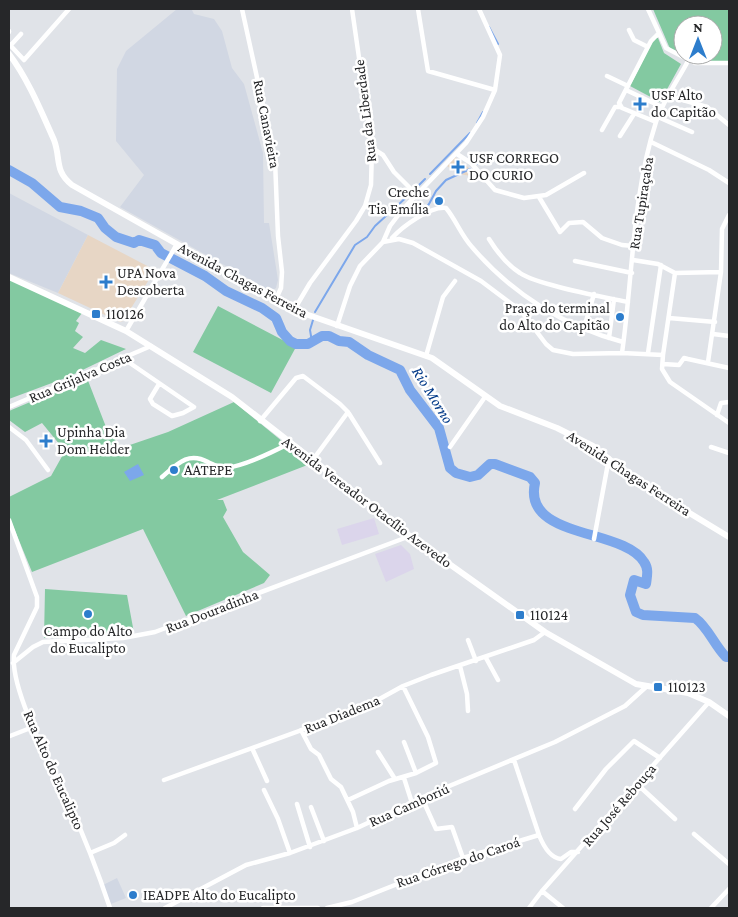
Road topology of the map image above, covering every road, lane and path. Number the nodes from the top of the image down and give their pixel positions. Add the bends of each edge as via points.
1 (69, 9) edge
2 (242, 9) edge
3 (352, 9) edge
4 (418, 9) edge
5 (479, 9) edge
6 (648, 9) edge
7 (628, 30) dead end
8 (21, 34) dead end
9 (658, 34) junction
10 (9, 46) edge
11 (648, 48) junction
12 (673, 52) edge
13 (9, 54) edge
14 (686, 65) edge
15 (607, 76) dead end
16 (627, 88) junction
17 (495, 90) junction
18 (670, 96) junction
19 (619, 105) junction
20 (662, 108) junction
21 (634, 114) junction
22 (657, 119) junction
23 (729, 124) edge
24 (602, 130) dead end
25 (692, 132) dead end
26 (620, 136) dead end
27 (651, 142) junction
28 (372, 148) junction
29 (456, 154) junction
30 (584, 173) dead end
31 (729, 183) edge
32 (417, 195) junction
33 (539, 197) junction
34 (729, 215) edge
35 (392, 238) junction
36 (489, 239) dead end
37 (383, 242) junction
38 (176, 246) junction
39 (634, 246) junction
40 (633, 260) junction
41 (575, 261) dead end
42 (661, 265) junction
43 (721, 272) junction
44 (632, 273) junction
45 (675, 273) junction
46 (9, 277) edge
47 (455, 281) dead end
48 (594, 294) junction
49 (276, 299) junction
50 (614, 299) junction
51 (628, 302) junction
52 (294, 310) junction
53 (669, 318) junction
54 (715, 322) junction
55 (337, 326) junction
56 (584, 328) junction
57 (126, 331) junction
58 (713, 334) junction
59 (729, 336) edge
60 (609, 338) junction
61 (623, 342) junction
62 (151, 346) junction
63 (622, 352) junction
64 (648, 353) junction
65 (663, 355) junction
66 (426, 356) junction
67 (124, 359) junction
68 (708, 362) junction
69 (663, 364) junction
70 (729, 368) edge
71 (159, 384) junction
72 (484, 398) junction
73 (729, 402) edge
74 (9, 407) edge
75 (348, 412) junction
76 (717, 415) junction
77 (260, 421) junction
78 (729, 423) edge
79 (9, 426) edge
80 (290, 443) junction
81 (450, 447) dead end
82 (711, 447) dead end
83 (729, 453) edge
84 (609, 458) junction
85 (312, 460) junction
86 (380, 463) dead end
87 (48, 470) dead end
88 (162, 477) dead end
89 (9, 520) edge
90 (410, 536) junction
91 (729, 536) edge
92 (594, 539) dead end
93 (545, 632) junction
94 (468, 640) dead end
95 (486, 658) junction
96 (476, 661) junction
97 (13, 663) junction
98 (460, 666) junction
99 (498, 680) dead end
100 (403, 686) junction
101 (646, 687) junction
102 (709, 702) junction
103 (468, 711) dead end
104 (729, 716) edge
105 (33, 727) junction
106 (301, 730) junction
107 (10, 736) dead end
108 (404, 742) dead end
109 (252, 748) junction
110 (378, 752) dead end
111 (660, 758) junction
112 (514, 760) junction
113 (416, 774) junction
114 (404, 778) junction
115 (395, 779) junction
116 (164, 780) dead end
117 (267, 781) dead end
118 (637, 784) junction
119 (264, 790) dead end
120 (422, 798) junction
121 (348, 800) junction
122 (412, 803) junction
123 (297, 804) dead end
124 (311, 807) dead end
125 (575, 809) dead end
126 (675, 819) dead end
127 (358, 828) junction
128 (694, 834) dead end
129 (125, 835) dead end
130 (538, 835) junction
131 (324, 841) junction
132 (310, 846) junction
133 (578, 852) junction
134 (90, 853) junction
135 (290, 853) junction
136 (463, 858) junction
137 (729, 864) edge
138 (729, 889) edge
139 (542, 891) junction
140 (110, 908) edge
141 (165, 908) edge
142 (263, 908) edge
143 (318, 908) edge
144 (327, 908) edge
145 (529, 908) edge
146 (562, 908) edge
147 (711, 908) edge

1 - 10 street via 24,60
2 - 49 street, Rua Canavieira via 275,160 282,272
3 - 28 street, Rua da Liberdade
4 - 17 street via 426,70
5 - 17 street via 500,55
6 - 9 street
7 - 11 street via 634,40
8 - 10 street
9 - 11 street
9 - 12 street via 666,48
11 - 16 street
13 - 38 street, Avenida Chagas Ferreira via 54,141 63,178
14 - 18 street, Rua Tupiraçaba
15 - 16 street
16 - 19 street
16 - 20 street
17 - 29 street via 483,118
18 - 20 street, Rua Tupiraçaba
18 - 23 street via 707,107
19 - 21 street
19 - 24 street
20 - 22 street, Rua Tupiraçaba
21 - 22 street
21 - 26 street
22 - 25 street
22 - 27 street, Rua Tupiraçaba
27 - 31 street
27 - 39 street, Rua Tupiraçaba via 638,200
28 - 32 street
28 - 52 street, Rua da Liberdade via 371,185 365,206
29 - 32 street
29 - 33 street via 472,163 494,190 524,198
30 - 33 street
32 - 37 street via 390,226
33 - 39 street via 560,232 570,223 583,222 602,238
34 - 43 street via 722,229
35 - 37 street
35 - 56 street via 434,210 446,208 460,232 492,268 547,310
35 - 63 street via 413,244 481,280 521,311 542,340 554,350 573,354
36 - 48 street via 500,256 520,274 532,280
37 - 55 street via 355,275
38 - 49 street, Avenida Chagas Ferreira
38 - 57 street
39 - 40 street, Rua Tupiraçaba
40 - 42 street
40 - 44 street, Rua Tupiraçaba
41 - 44 street
42 - 45 street
42 - 64 street
43 - 45 street
43 - 54 street
44 - 51 street, Rua Tupiraçaba
45 - 53 street
46 - 57 street, Avenida Vereador Otacílio Azevedo
47 - 66 street via 442,297
48 - 50 street
48 - 56 street
49 - 52 street, Avenida Chagas Ferreira
50 - 51 street
50 - 60 street
51 - 61 street, Rua Tupiraçaba
52 - 55 street, Avenida Chagas Ferreira
53 - 54 street
53 - 65 street
54 - 58 street
55 - 66 street, Avenida Chagas Ferreira
56 - 60 street
57 - 62 street, Avenida Vereador Otacílio Azevedo
58 - 59 street
58 - 68 street
60 - 61 street
61 - 63 street, Rua Tupiraçaba
62 - 67 street, Rua Grijalva Costa
62 - 77 street, Avenida Vereador Otacílio Azevedo via 232,397
63 - 64 street
64 - 65 street
65 - 69 street
66 - 72 street, Avenida Chagas Ferreira
67 - 71 street
67 - 74 street, Rua Grijalva Costa
68 - 69 street via 684,358 678,366
68 - 70 street
69 - 76 street via 664,374 670,382
71 - 71 street via 187,402 194,407 172,416 153,404 150,399
72 - 81 street
72 - 84 street, Avenida Chagas Ferreira via 516,414 557,428
73 - 76 street via 721,403
75 - 77 street via 303,376 298,376
75 - 85 street
75 - 86 street
76 - 78 street
77 - 80 street, Avenida Vereador Otacílio Azevedo
79 - 87 street via 26,440
80 - 85 street, Avenida Vereador Otacílio Azevedo
80 - 88 street via 227,467 215,467 191,456
82 - 83 street
84 - 91 street, Avenida Chagas Ferreira via 635,480
84 - 92 street
85 - 90 street, Avenida Vereador Otacílio Azevedo
89 - 97 street via 37,597 37,607
90 - 93 street, Avenida Vereador Otacílio Azevedo
90 - 97 street, Rua Douradinha via 155,632 123,638 43,642
93 - 95 street, Rua Diadema via 534,640
93 - 101 street, Avenida Vereador Otacílio Azevedo
94 - 96 street
95 - 96 street, Rua Diadema
95 - 99 street
96 - 98 street, Rua Diadema
97 - 105 street, Rua Alto do Eucalipto
98 - 100 street, Rua Diadema
98 - 103 street
100 - 106 street, Rua Diadema via 365,707
100 - 113 street via 428,737 436,762
101 - 102 street, Avenida Vereador Otacílio Azevedo via 688,693
101 - 112 street, Rua Camboriú via 609,715
102 - 104 street, Avenida Vereador Otacílio Azevedo
102 - 111 street, Rua José Rebouça
105 - 107 street
105 - 134 street, Rua Alto do Eucalipto
106 - 109 street, Rua Diadema
106 - 121 street
108 - 113 street
109 - 116 street, Rua Diadema
109 - 117 street
110 - 115 street
111 - 118 street, Rua José Rebouça
111 - 125 street via 634,740
112 - 120 street, Rua Camboriú
112 - 130 street
113 - 114 street
114 - 115 street
114 - 122 street
115 - 121 street
118 - 126 street
118 - 133 street, Rua José Rebouça
119 - 135 street
120 - 122 street, Rua Camboriú
120 - 136 street via 436,829 452,827
121 - 127 street
122 - 127 street, Rua Camboriú
123 - 132 street
124 - 131 street
127 - 131 street, Rua Camboriú
128 - 137 street
129 - 134 street
130 - 133 street, Rua Córrego do Caroá via 555,858
130 - 136 street, Rua Córrego do Caroá
131 - 132 street, Rua Camboriú
132 - 135 street, Rua Camboriú
133 - 139 street, Rua José Rebouça
134 - 140 street, Rua Alto do Eucalipto
135 - 141 street, Rua Camboriú via 246,865
136 - 144 street, Rua Córrego do Caroá via 352,902
138 - 147 street
139 - 145 street, Rua José Rebouça
139 - 146 street
142 - 143 street

